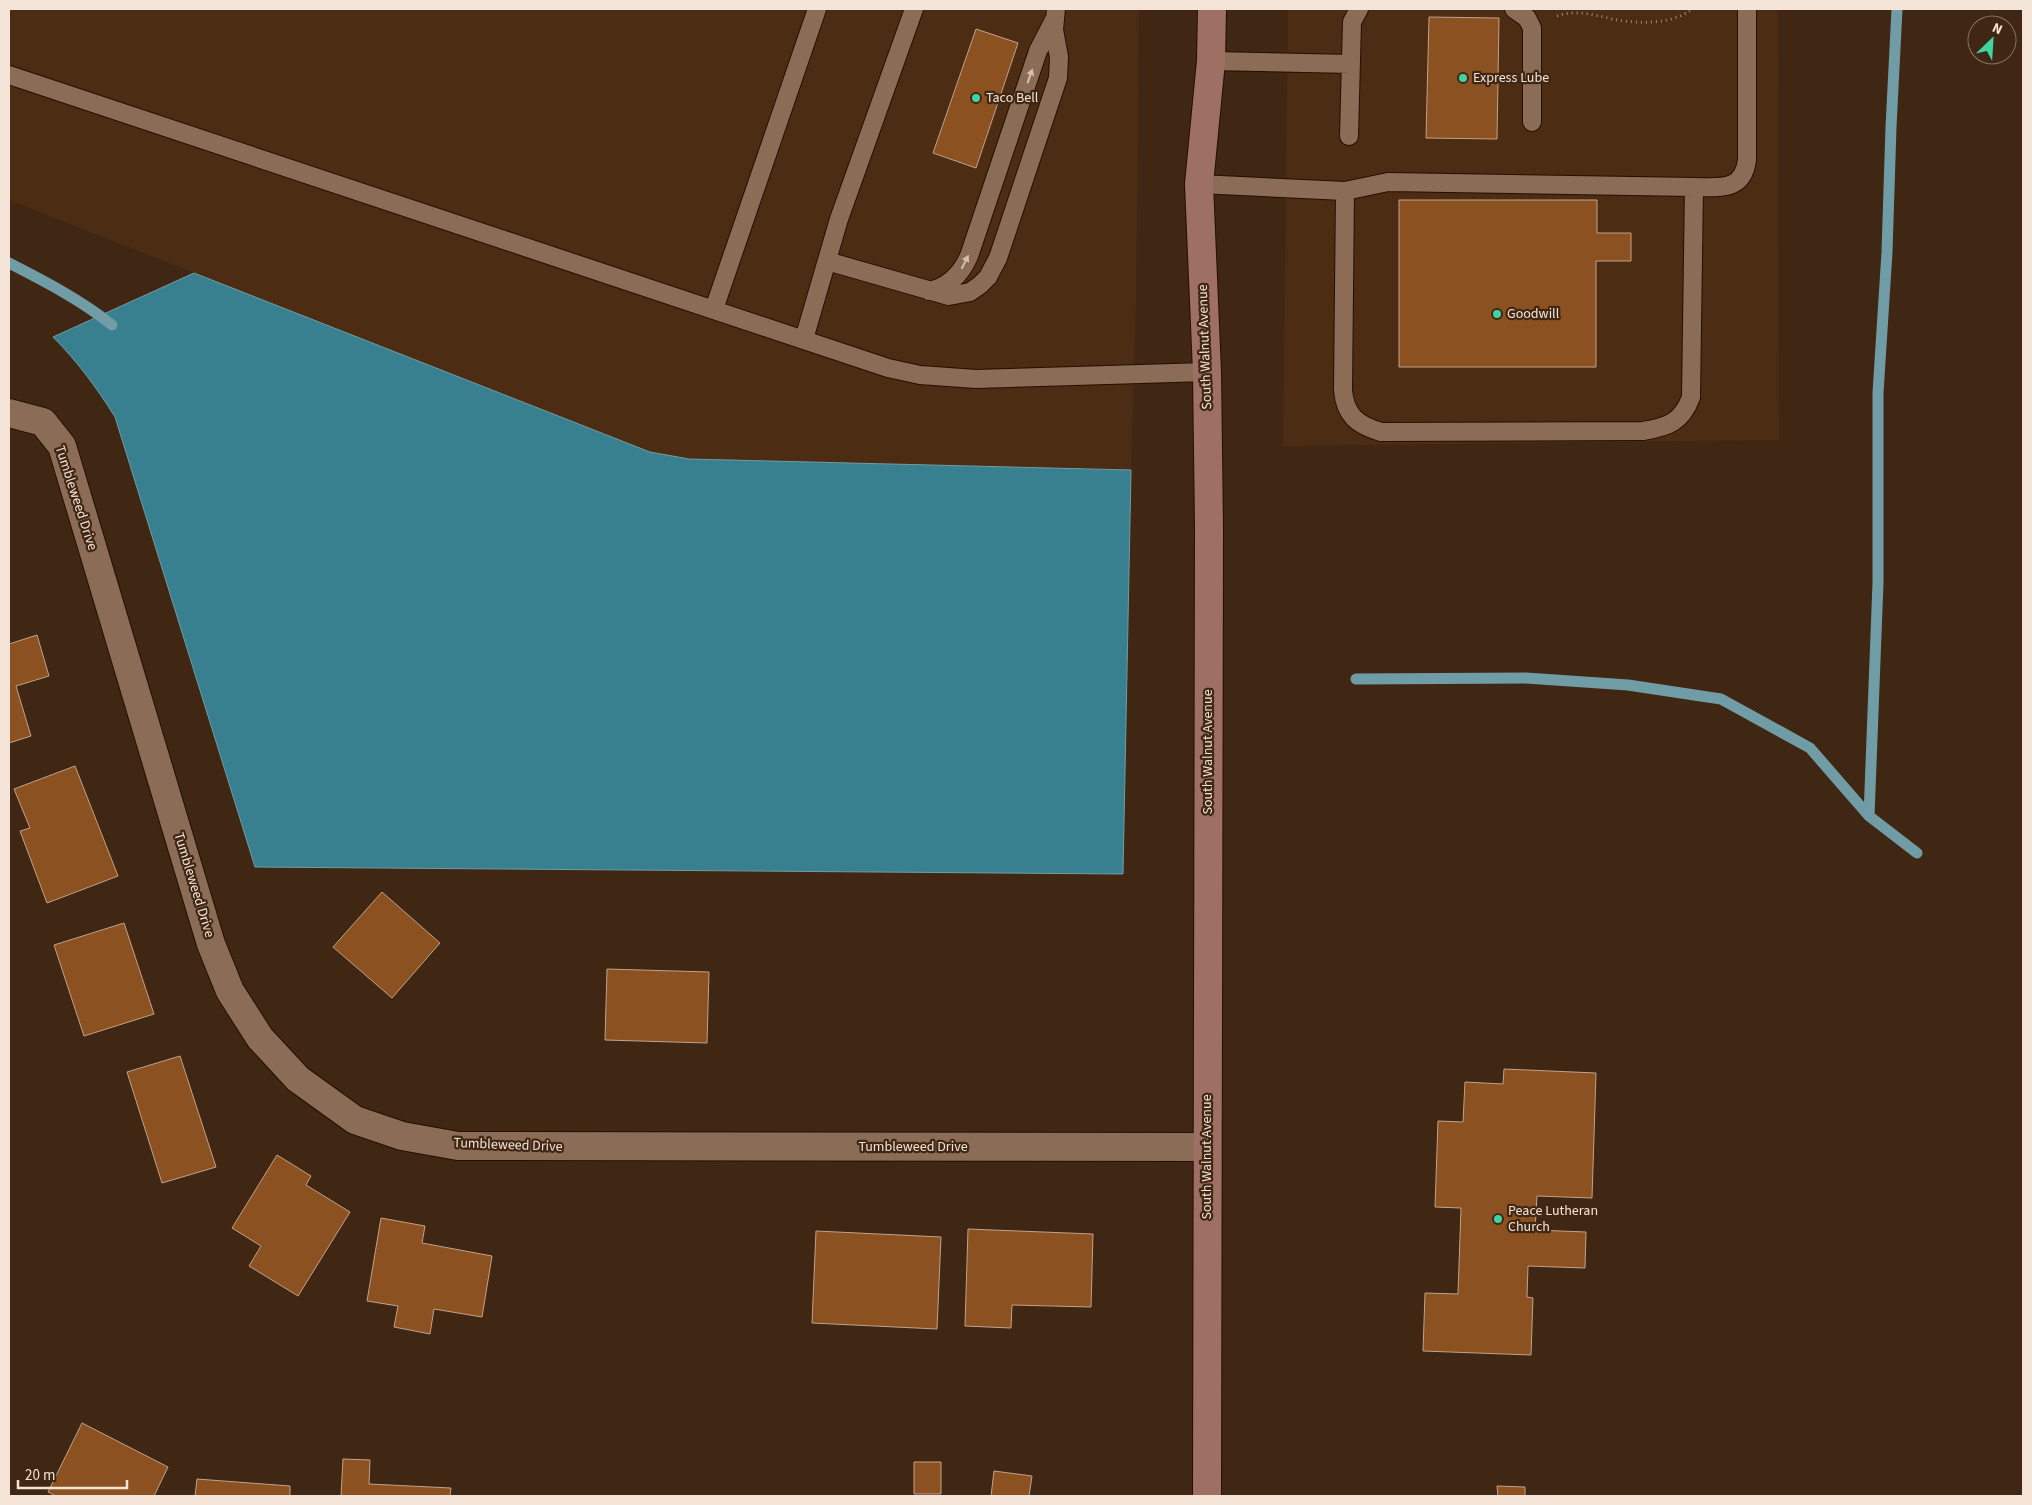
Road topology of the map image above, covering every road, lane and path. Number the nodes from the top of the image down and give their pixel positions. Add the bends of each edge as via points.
1 (817, 9) edge
2 (914, 9) edge
3 (1212, 9) edge
4 (1359, 9) edge
5 (1514, 9) edge
6 (1692, 9) edge
7 (1747, 9) edge
8 (1056, 13) edge
9 (1532, 28) junction
10 (1211, 60) junction
11 (1351, 64) junction
12 (9, 75) edge
13 (1532, 122) dead end
14 (1349, 136) dead end
15 (1199, 184) junction
16 (1694, 187) junction
17 (1345, 191) junction
18 (827, 260) junction
19 (929, 291) junction
20 (714, 309) junction
21 (804, 339) junction
22 (1207, 372) junction
23 (9, 413) edge
24 (1206, 1147) junction
25 (1207, 1496) edge

1 - 20 lane
2 - 18 lane
3 - 10 street, South Walnut Avenue
4 - 11 lane via 1352,22
5 - 9 lane via 1527,18
6 - 9 path via 1678,17 1640,22 1560,14
7 - 16 lane via 1746,170 1730,186
19 -> 8 lane via 954,279 969,256 1038,51
8 - 19 lane via 1054,38 1058,78 994,268 980,285 965,294 949,296
9 - 13 lane
10 - 11 lane
10 - 15 street, South Walnut Avenue
11 - 14 lane
12 - 20 lane
15 - 17 lane
15 - 22 street, South Walnut Avenue
16 - 17 lane via 1388,182
16 - 17 lane via 1691,397 1680,418 1658,428 1644,430 1381,432 1361,425 1346,409 1343,390
18 - 19 lane
18 - 21 lane
20 - 21 lane
21 - 22 lane via 888,368 949,379
22 - 24 street, South Walnut Avenue
23 - 24 street, Tumbleweed Drive via 43,422 62,446 211,944 230,991 260,1038 298,1079 355,1120 402,1136 458,1146
24 - 25 street, South Walnut Avenue

